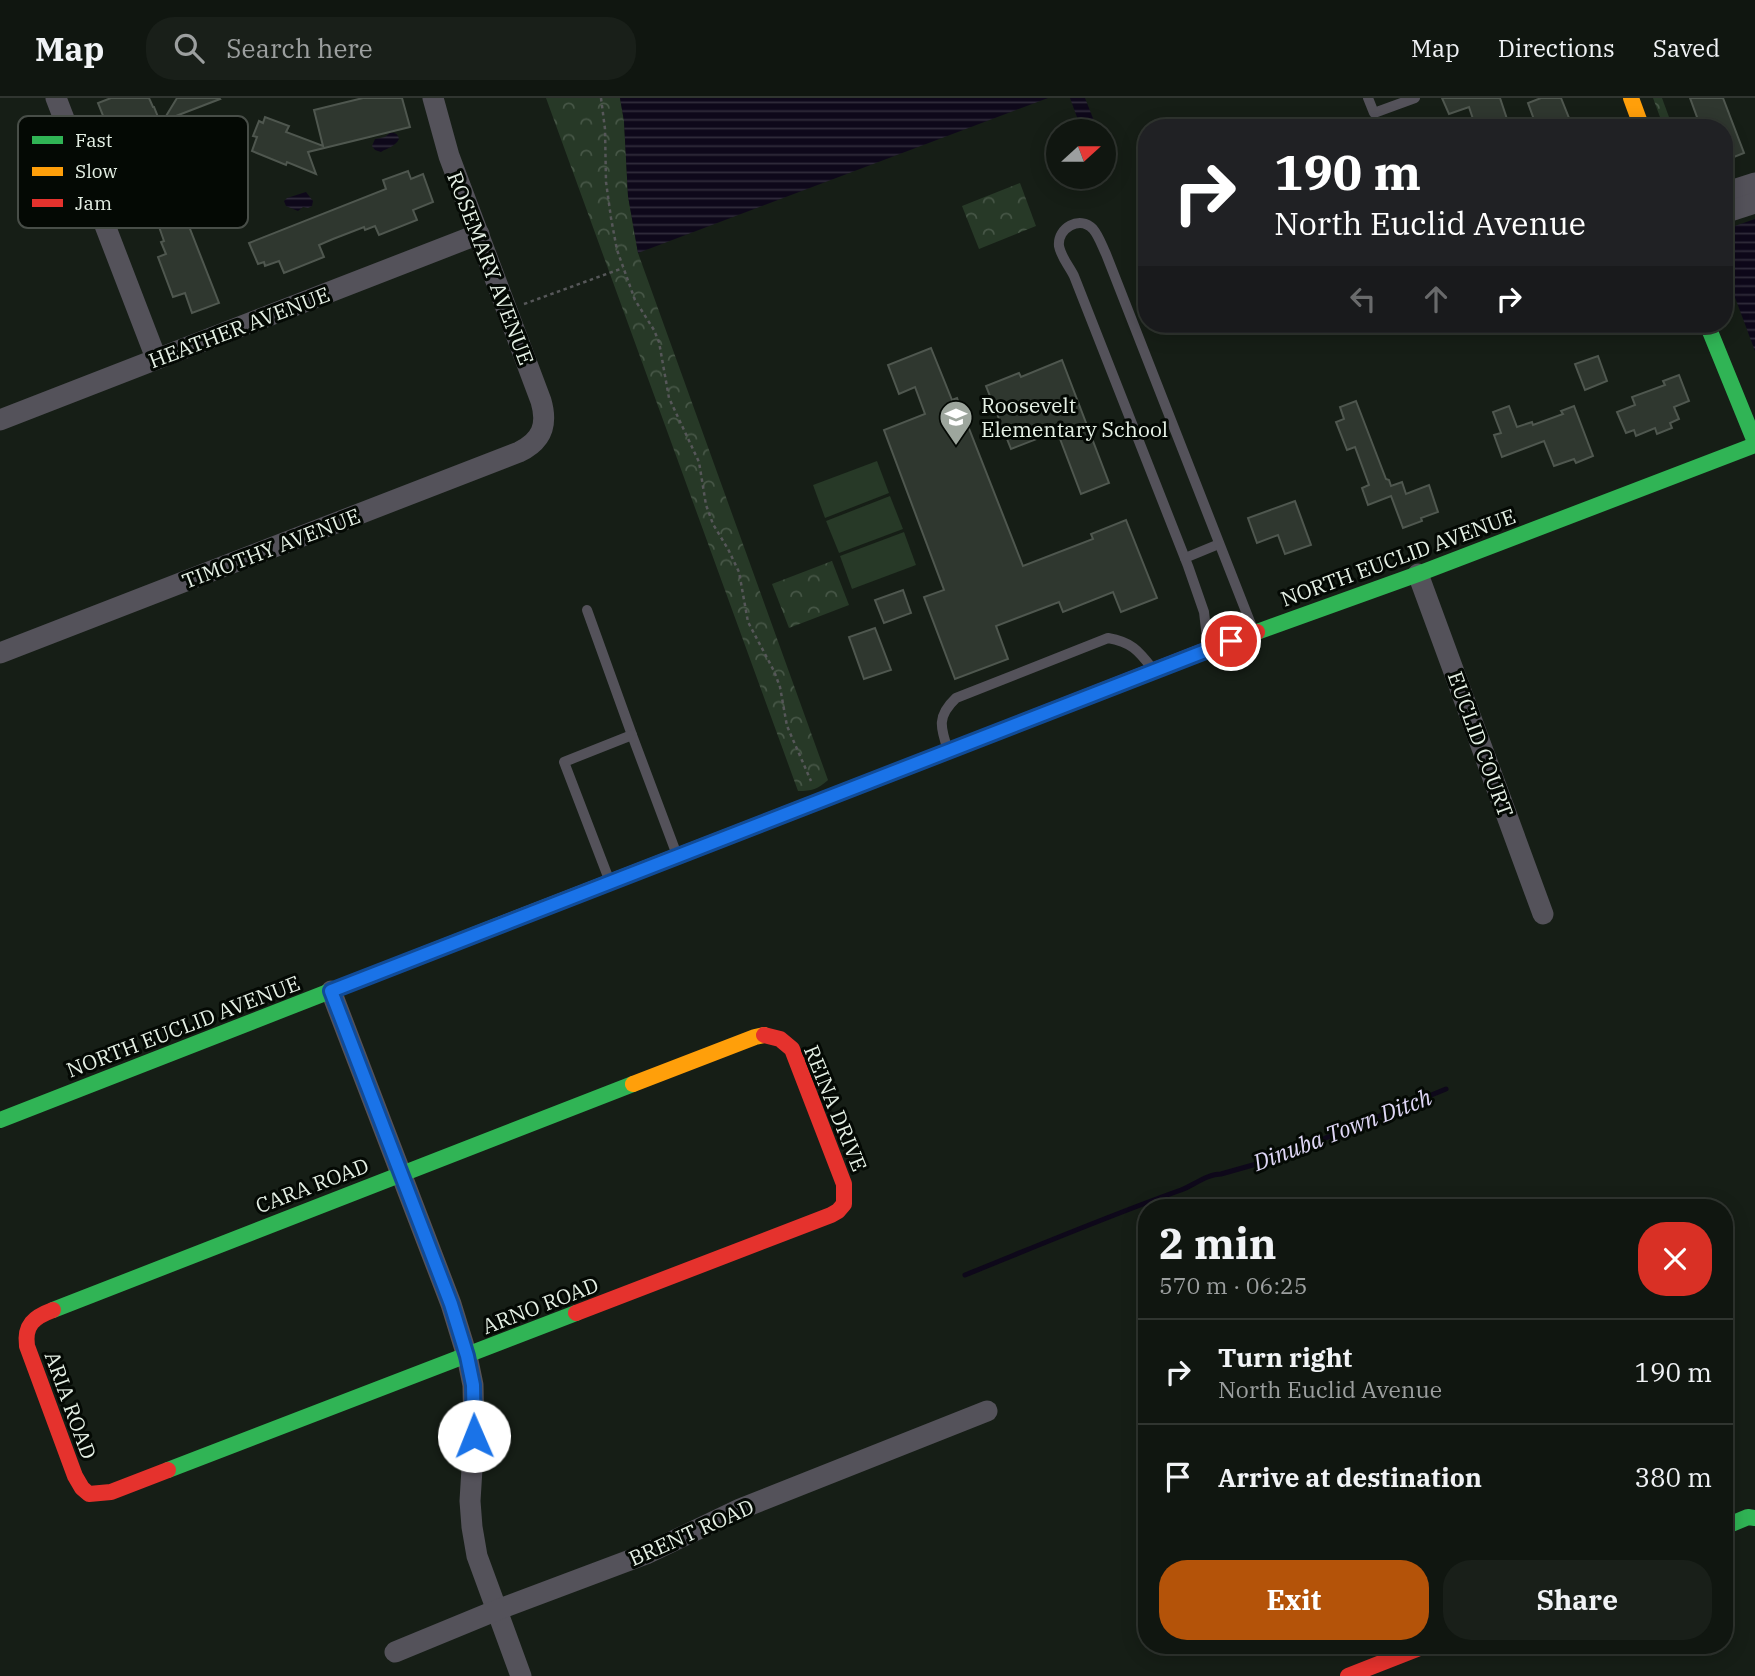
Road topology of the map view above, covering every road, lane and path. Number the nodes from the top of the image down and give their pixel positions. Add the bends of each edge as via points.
1 (56, 98) edge
2 (433, 98) edge
3 (601, 98) edge
4 (1368, 98) edge
5 (1415, 98) edge
6 (1631, 98) edge
7 (63, 116) edge
8 (1639, 119) edge
9 (1755, 183) edge
10 (1733, 190) edge
11 (1755, 203) edge
12 (1733, 211) edge
13 (106, 228) edge
14 (479, 234) junction
15 (623, 268) junction
16 (508, 310) junction
17 (1711, 333) edge
18 (1724, 333) edge
19 (156, 358) junction
20 (0, 420) edge
21 (539, 437) joint
22 (1755, 443) edge
23 (1219, 544) junction
24 (1185, 558) junction
25 (1418, 574) junction
26 (587, 610) dead end
27 (1254, 632) junction
28 (1209, 649) junction
29 (0, 653) edge
30 (1153, 670) junction
31 (632, 735) junction
32 (948, 750) junction
33 (813, 784) dead end
34 (678, 856) junction
35 (610, 882) junction
36 (1543, 914) dead end
37 (331, 991) junction
38 (775, 1035) joint
39 (0, 1121) edge
40 (401, 1173) junction
41 (844, 1204) joint
42 (28, 1327) joint
43 (467, 1356) junction
44 (987, 1412) dead end
45 (89, 1494) joint
46 (1753, 1513) edge
47 (1733, 1523) edge
48 (497, 1610) junction
49 (395, 1652) dead end
50 (1388, 1654) edge
51 (521, 1676) edge
52 (1348, 1676) edge

1 - 7 street
2 - 14 street, ROSEMARY AVENUE
3 - 15 path via 608,200
4 - 5 lane via 1374,113
6 - 8 street
9 - 10 street
11 - 12 street
13 - 19 street
14 - 16 street, ROSEMARY AVENUE
14 - 19 street, HEATHER AVENUE
15 - 16 path
15 - 33 path via 659,342 669,398 699,463 706,505 736,564 748,622 774,671 787,726
16 - 21 street, ROSEMARY AVENUE via 544,411
17 - 22 street
18 - 22 street
19 - 20 street, HEATHER AVENUE
21 - 29 street, TIMOTHY AVENUE via 519,452
22 - 25 street, NORTH EUCLID AVENUE
23 - 24 lane
23 - 24 lane via 1106,254 1092,228 1074,223 1061,234 1064,260
23 - 27 lane
24 - 28 lane via 1204,612
25 - 27 street, NORTH EUCLID AVENUE
25 - 36 street, EUCLID COURT
26 - 31 lane
27 - 28 street, NORTH EUCLID AVENUE
28 - 30 street, NORTH EUCLID AVENUE
30 - 32 street, NORTH EUCLID AVENUE
30 - 32 lane via 1138,650 1123,640 1108,638 956,698 941,724
31 - 34 lane
31 - 35 lane via 564,762
32 - 34 street, NORTH EUCLID AVENUE
34 - 35 street, NORTH EUCLID AVENUE
35 - 37 street, NORTH EUCLID AVENUE
37 - 39 street, NORTH EUCLID AVENUE
37 - 40 street
38 - 40 street, CARA ROAD via 755,1037
38 - 41 street, REINA DRIVE via 793,1049 844,1184
40 - 42 street, CARA ROAD via 44,1313
40 - 43 street
41 - 43 street, ARNO ROAD via 831,1216
42 - 45 street, ARIA ROAD via 29,1353 75,1476
43 - 45 street, ARNO ROAD via 111,1492
43 - 48 street via 474,1409 472,1527 477,1556
44 - 48 street, BRENT ROAD via 740,1509 646,1554
46 - 47 street
48 - 49 street, BRENT ROAD
48 - 51 street
50 - 52 street

